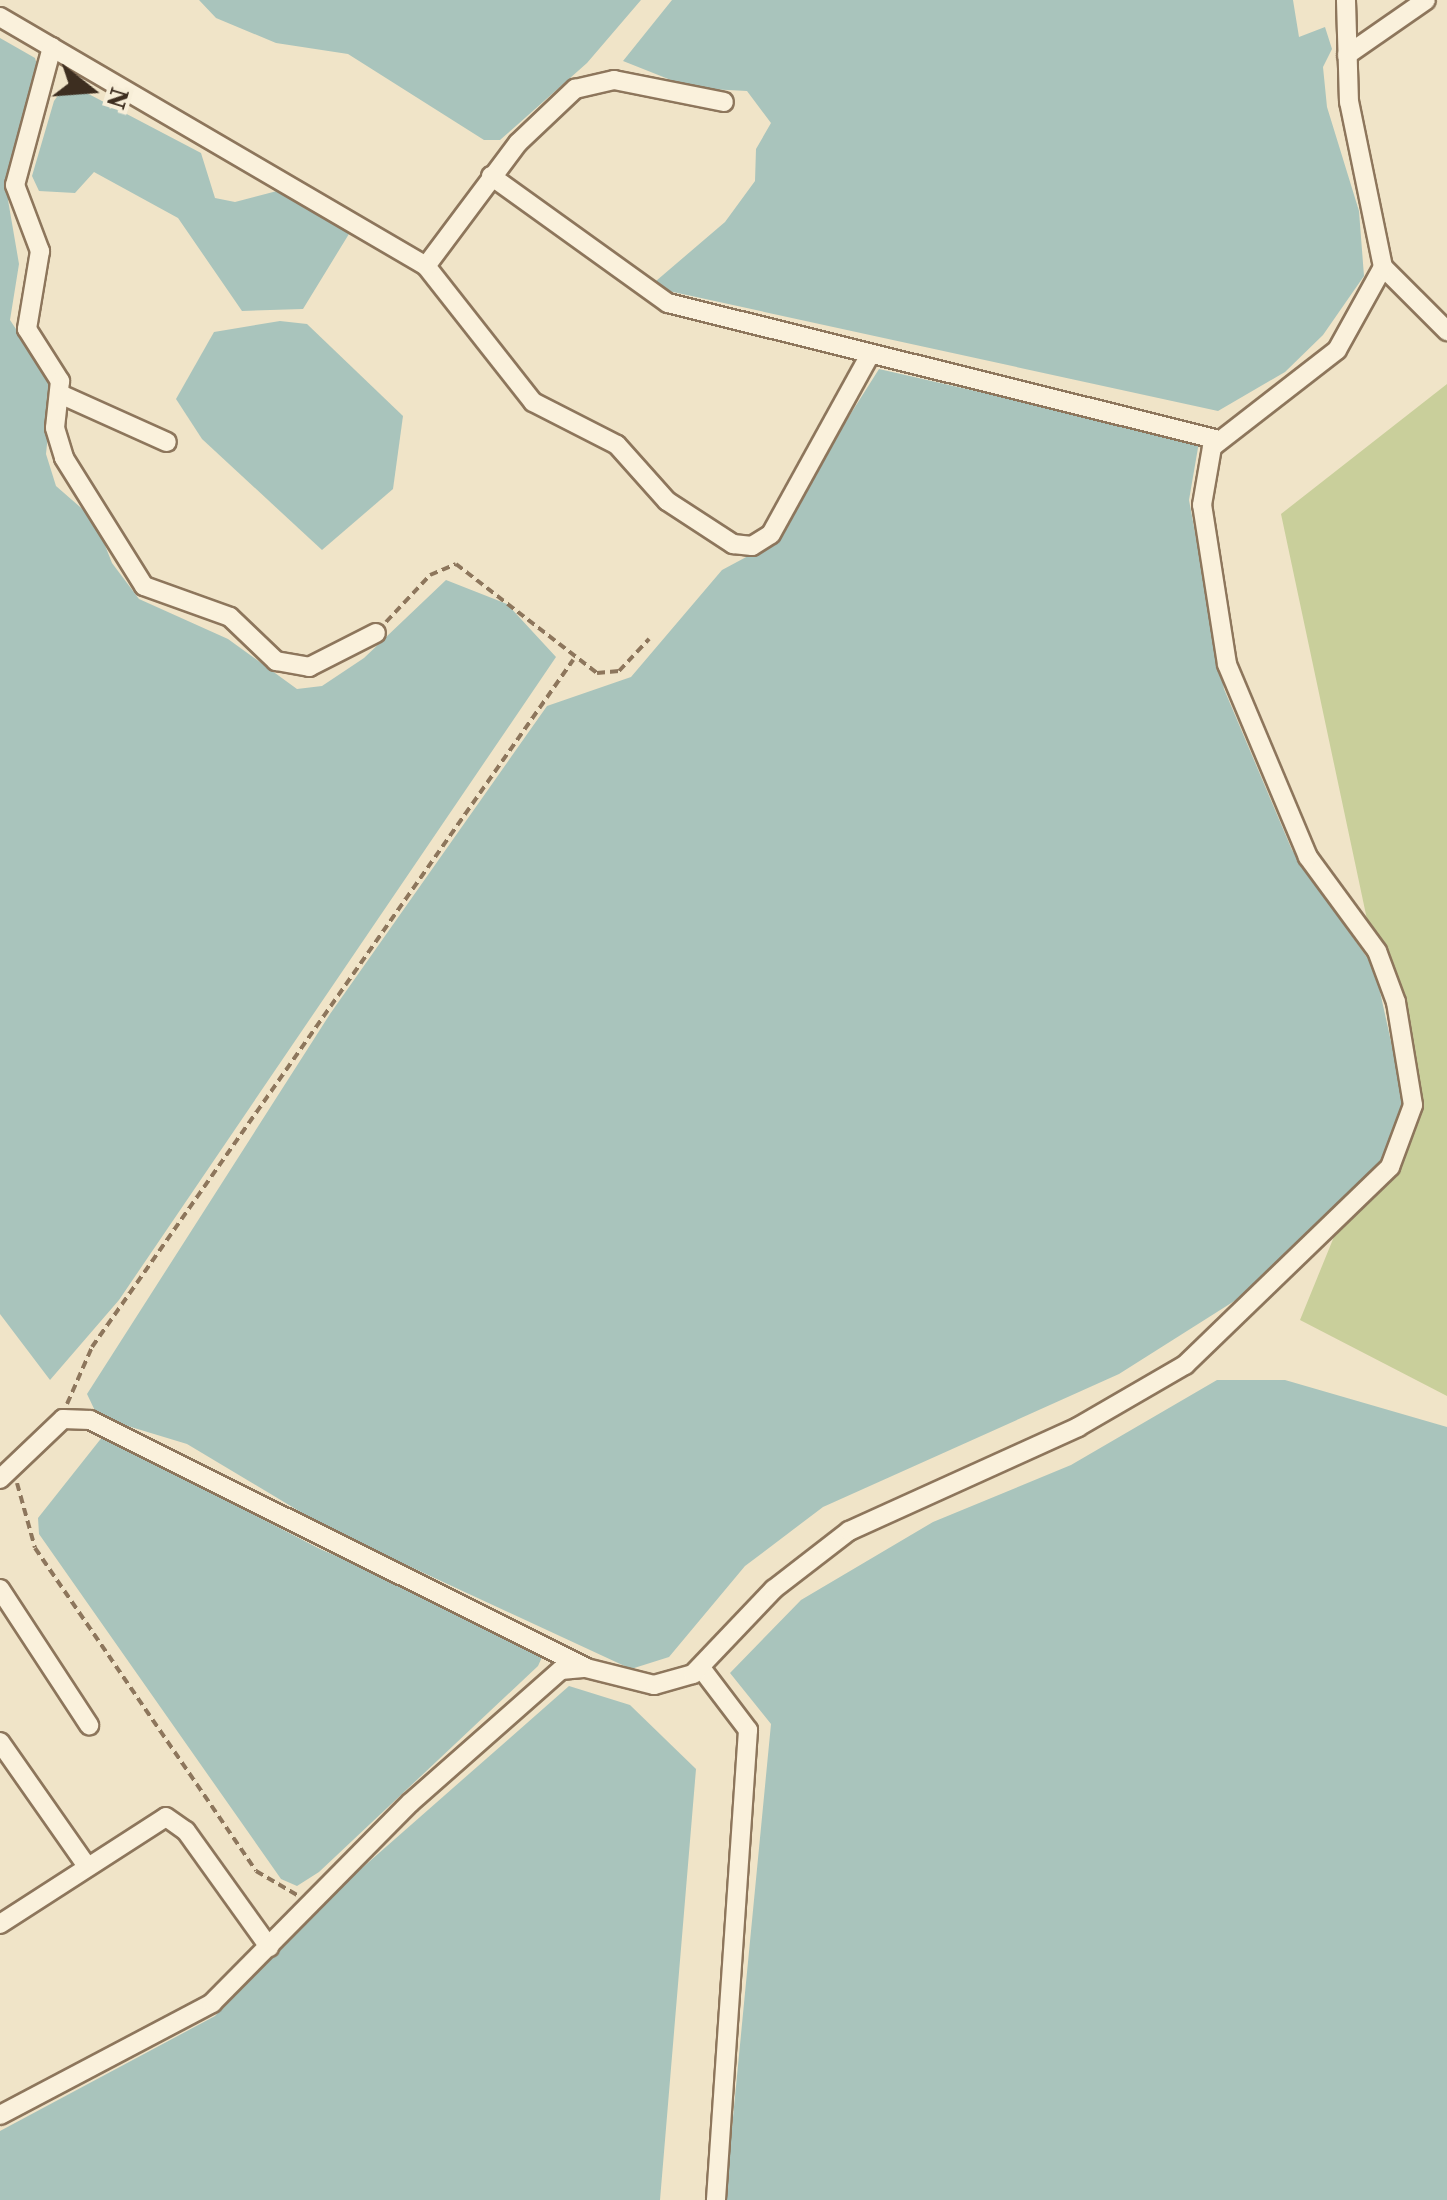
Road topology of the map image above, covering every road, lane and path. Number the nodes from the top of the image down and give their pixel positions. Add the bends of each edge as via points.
1 (1346, 0) edge
2 (1426, 0) edge
3 (0, 17) edge
4 (52, 47) junction
5 (1347, 55) junction
6 (724, 102) dead end
7 (491, 176) junction
8 (426, 266) junction
9 (1383, 267) junction
10 (1447, 331) edge
11 (870, 355) junction
12 (60, 394) junction
13 (1219, 440) junction
14 (168, 442) dead end
15 (376, 633) joint
16 (649, 639) dead end
17 (573, 660) junction
18 (63, 1418) junction
19 (4, 1477) edge
20 (0, 1589) edge
21 (586, 1668) junction
22 (701, 1668) junction
23 (89, 1725) dead end
24 (0, 1742) edge
25 (86, 1866) junction
26 (312, 1898) junction
27 (0, 1924) edge
28 (269, 1947) junction
29 (0, 2114) edge
30 (716, 2200) edge

1 - 5 street
2 - 5 street
3 - 4 street
4 - 8 street
4 - 12 street via 15,186 40,251 26,329
5 - 9 street via 1348,102
6 - 7 street via 593,82 538,119
7 - 8 street
7 - 11 street via 668,302
8 - 11 street via 533,402 617,445 667,501 733,544 752,546 770,534
9 - 10 street
9 - 13 street via 1336,350
11 - 13 street
12 - 14 street
12 - 15 street via 57,444 144,586 230,617 290,668 332,659
13 - 22 street via 1207,460 1202,504 1227,664 1308,857 1388,976 1412,1105 1400,1147 1372,1186 1185,1365 1078,1427 850,1531 774,1590
15 - 17 path via 430,575 456,564
16 - 17 path via 608,675
17 - 18 path via 92,1348
18 - 19 street
18 - 21 street via 90,1420
19 - 26 path via 27,1496 34,1548 256,1871 282,1891
20 - 23 street
21 - 22 street via 654,1685
21 - 26 street via 547,1679
22 - 30 street via 748,1730
24 - 25 street
25 - 27 street
25 - 28 street via 156,1818 176,1820
26 - 28 street
28 - 29 street via 176,2026

